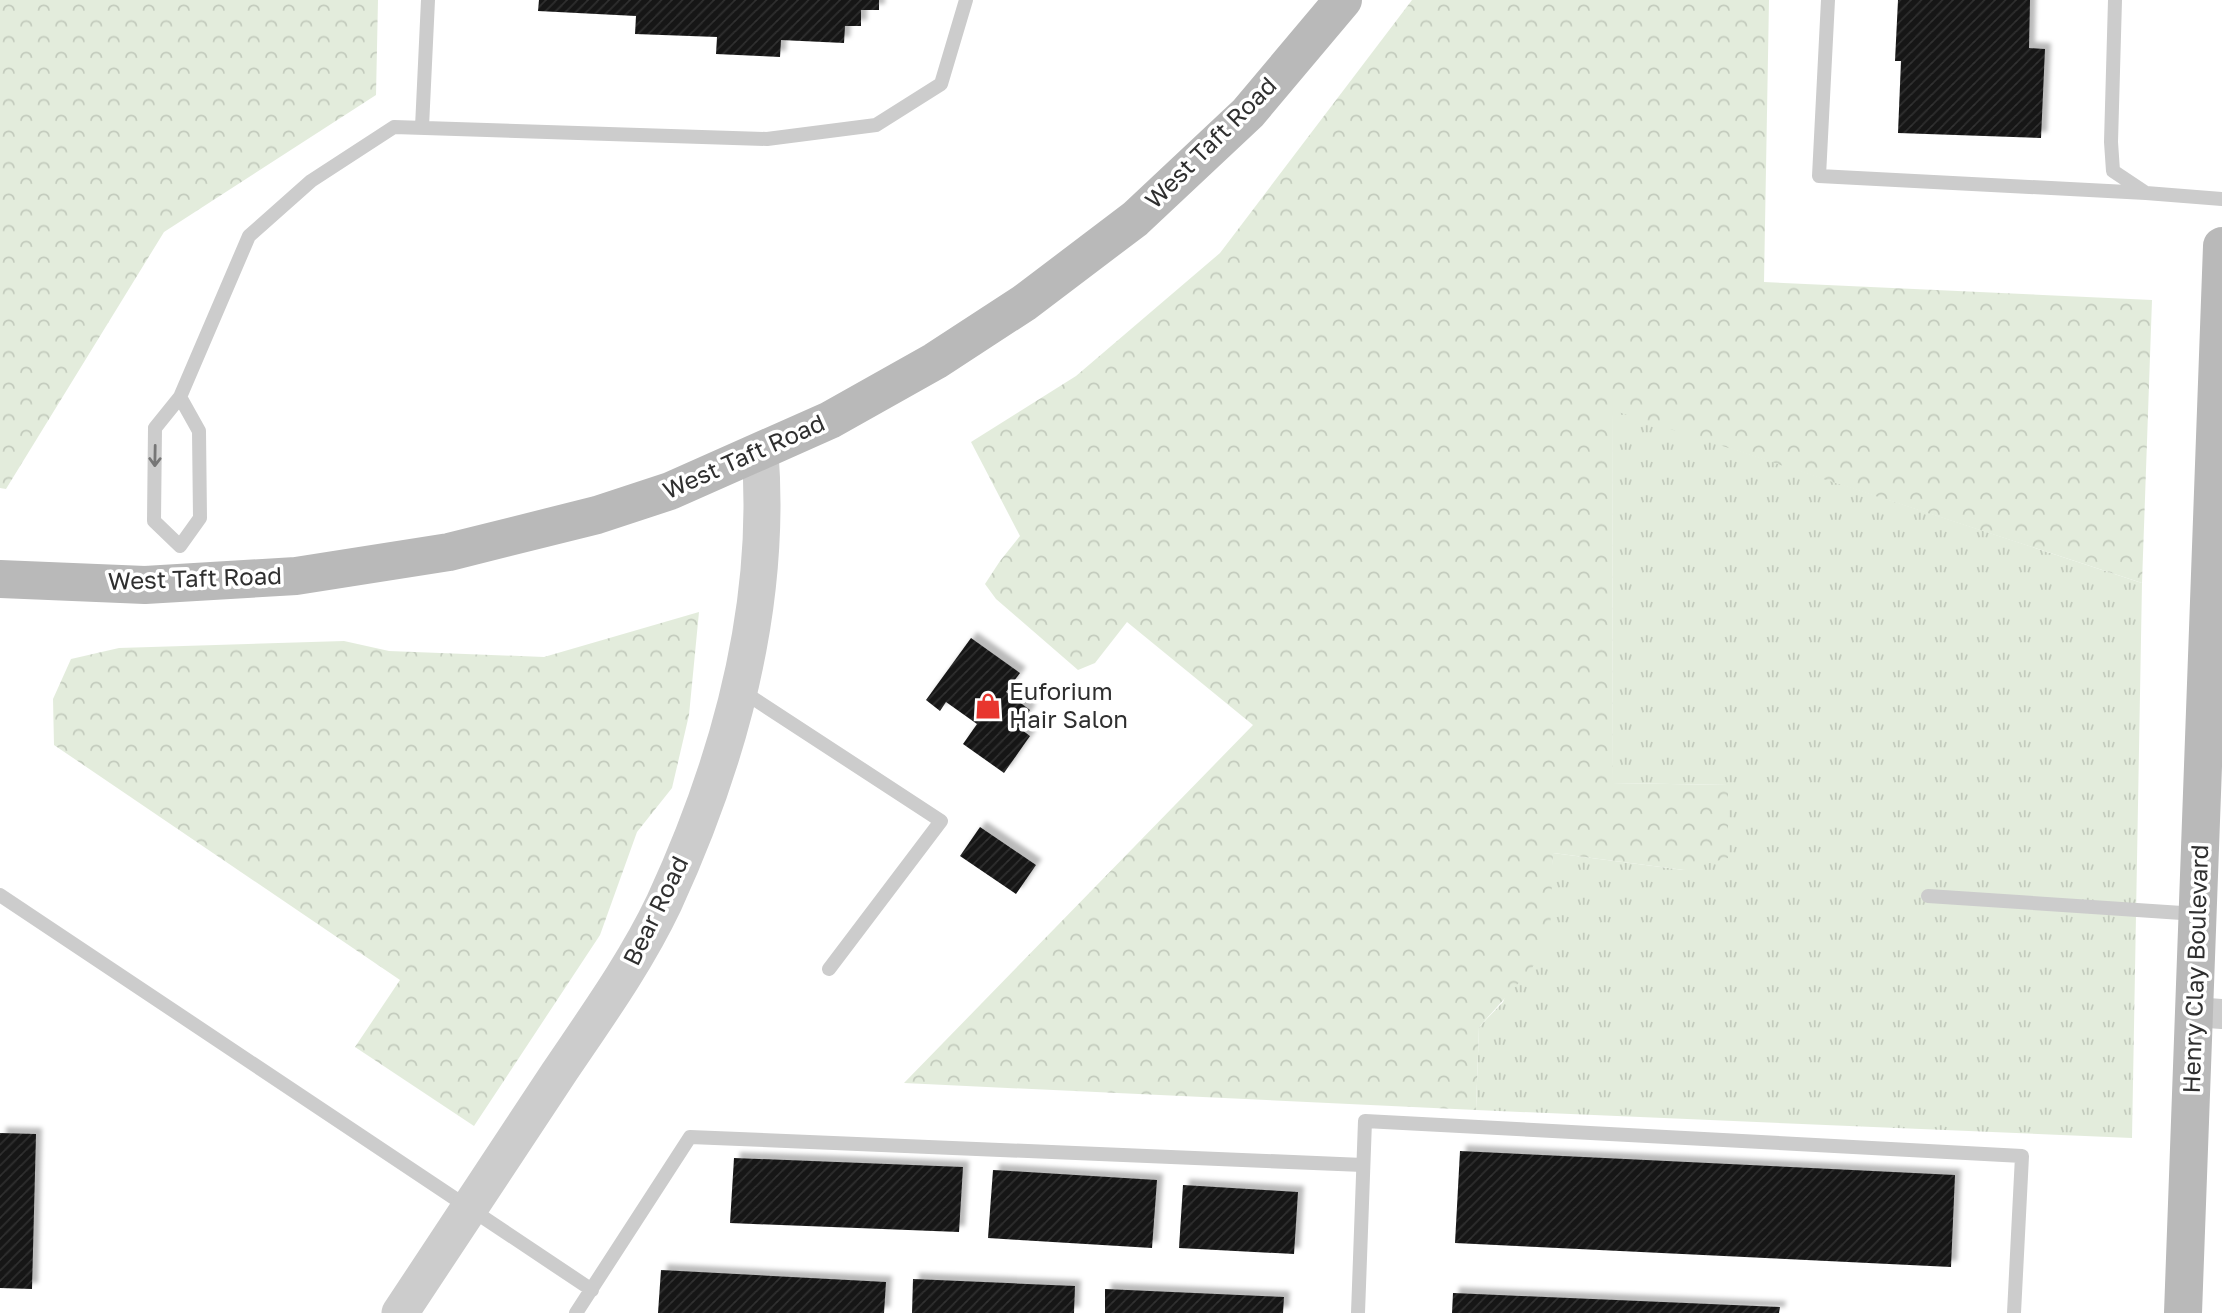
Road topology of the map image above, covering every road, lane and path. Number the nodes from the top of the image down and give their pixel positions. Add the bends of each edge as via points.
1 (428, 0) edge
2 (966, 0) edge
3 (1343, 0) edge
4 (1828, 0) edge
5 (2115, 0) edge
6 (422, 127) junction
7 (2146, 193) junction
8 (2222, 199) edge
9 (2222, 246) edge
10 (180, 397) junction
11 (760, 452) junction
12 (179, 564) junction
13 (0, 579) edge
14 (741, 691) junction
15 (0, 895) edge
16 (1928, 897) dead end
17 (2198, 914) junction
18 (829, 969) dead end
19 (2208, 1013) edge
20 (1363, 1165) junction
21 (470, 1207) junction
22 (592, 1290) junction
23 (400, 1313) edge
24 (576, 1313) edge
25 (1358, 1313) edge
26 (2014, 1313) edge
27 (2183, 1313) edge

1 - 6 lane
2 - 6 lane via 941,84 876,125 767,139
3 - 11 main road, West Taft Road via 1248,114 1135,219 1024,303 935,361 830,420
4 - 7 lane via 1819,176
5 - 7 lane via 2113,171
6 - 10 lane via 394,127 311,181 249,236
7 - 8 lane
9 - 17 main road, Henry Clay Boulevard
10 - 12 lane via 199,431 200,518
10 -> 12 lane via 155,428 154,521
11 - 12 main road, West Taft Road via 670,491 597,515 449,552 296,576
11 - 14 street, Bear Road via 761,566
12 - 13 main road, West Taft Road via 145,585
14 - 18 lane via 941,821
14 - 21 street, Bear Road via 711,790 663,904 627,970
15 - 21 lane
16 - 17 lane
17 - 19 main road, Henry Clay Boulevard
19 - 27 main road, Henry Clay Boulevard
20 - 22 lane via 690,1137
20 - 25 lane
20 - 26 lane via 1365,1121 2022,1156
21 - 22 lane
21 - 23 street, Bear Road
22 - 24 lane

